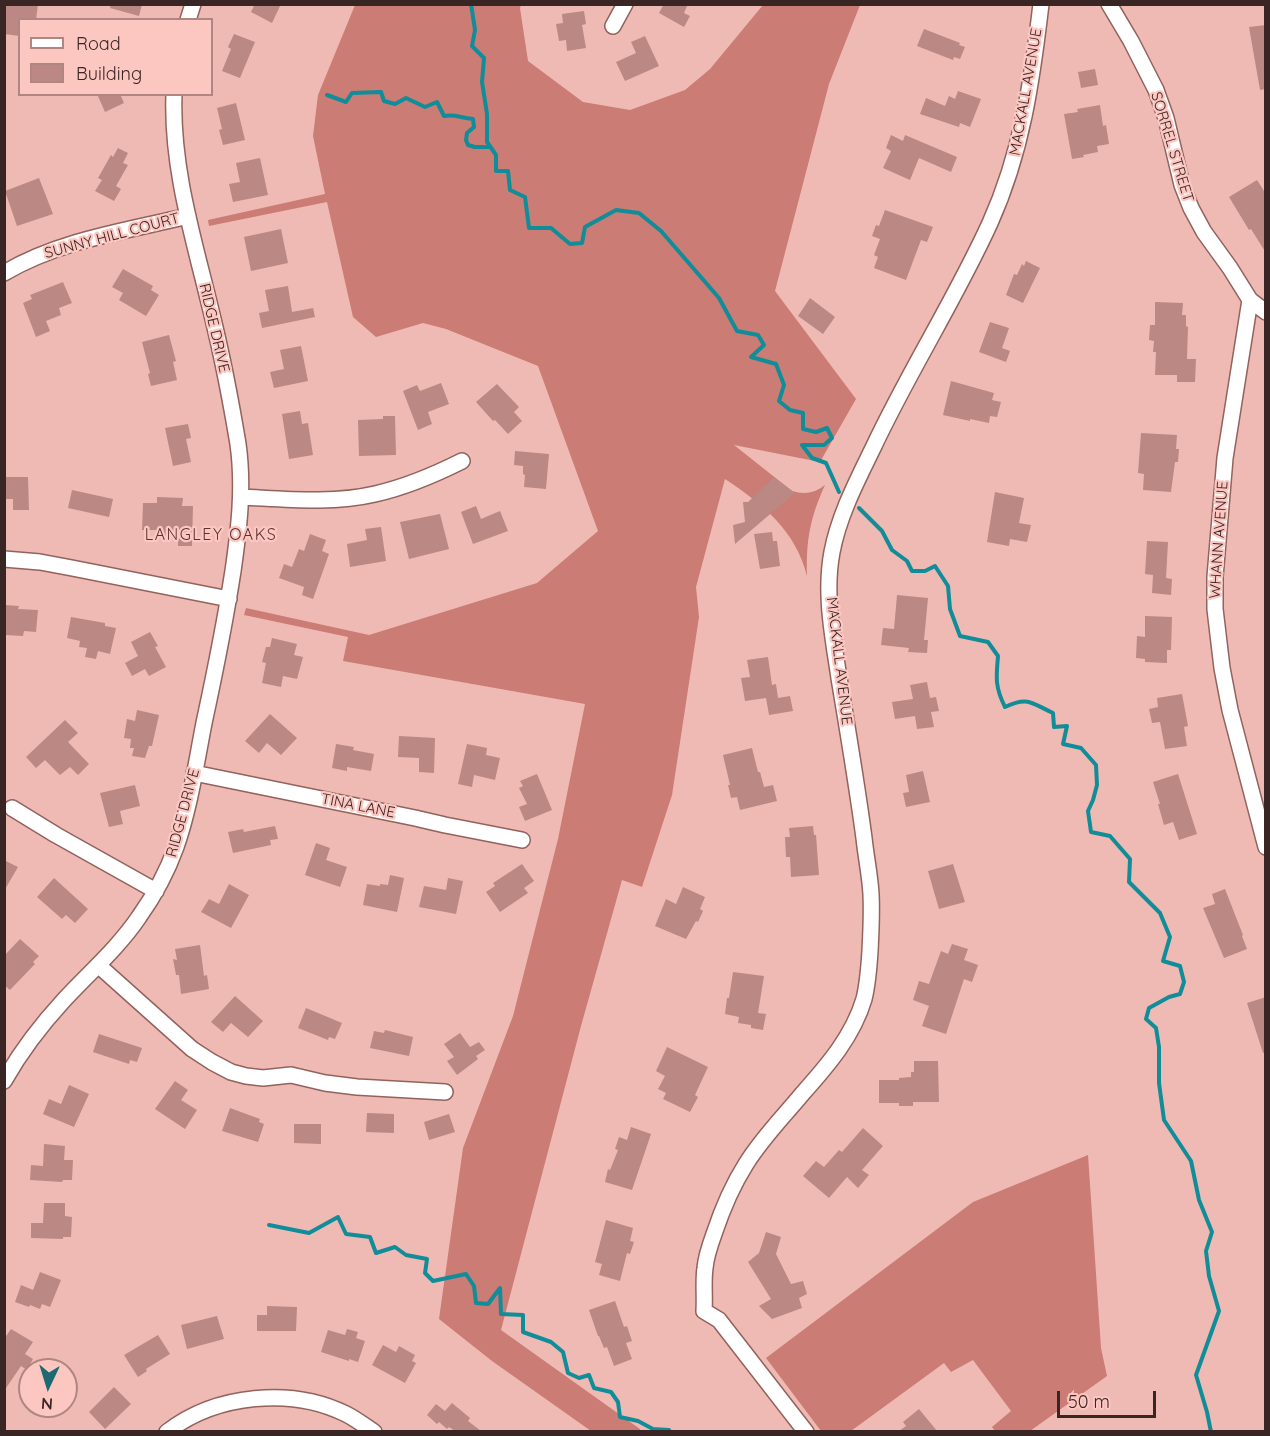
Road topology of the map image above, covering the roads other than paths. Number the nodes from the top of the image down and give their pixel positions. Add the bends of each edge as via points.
1 (625, 4) edge
2 (1041, 4) edge
3 (1109, 4) edge
4 (613, 26) dead end
5 (174, 96) edge
6 (188, 216) junction
7 (4, 273) edge
8 (1250, 300) junction
9 (1266, 312) edge
10 (462, 461) dead end
11 (241, 497) junction
12 (4, 559) edge
13 (229, 599) junction
14 (194, 773) junction
15 (12, 808) dead end
16 (522, 840) dead end
17 (1266, 847) edge
18 (156, 891) junction
19 (98, 965) junction
20 (4, 1081) edge
21 (445, 1092) dead end
22 (167, 1431) edge
23 (374, 1431) edge
24 (806, 1431) edge

1 - 4 street
2 - 24 street, MACKALL AVENUE via 1029,93 1008,179 972,259 854,486 832,555 834,643 871,894 872,927 863,1000 855,1023 831,1061 747,1162 720,1215 705,1268 704,1311 719,1320
3 - 8 street, SORREL STREET via 1156,90 1191,208
5 - 6 street, RIDGE DRIVE via 175,135
6 - 7 street, SUNNY HILL COURT via 73,244
6 - 11 street, RIDGE DRIVE via 232,408
8 - 9 street, SORREL STREET
8 - 17 street, WHANN AVENUE via 1225,459 1215,609 1230,710
10 - 11 street via 430,477 373,495 310,499
11 - 13 street, RIDGE DRIVE
12 - 13 street via 61,566
13 - 14 street, RIDGE DRIVE
14 - 16 street, TINA LANE
14 - 18 street, RIDGE DRIVE via 177,844
15 - 18 street
18 - 19 street, RIDGE DRIVE via 139,919
19 - 20 street, RIDGE DRIVE via 38,1029
19 - 21 street via 192,1049 231,1072 263,1078 291,1075 357,1087
22 - 23 street via 218,1406 275,1398 321,1405

